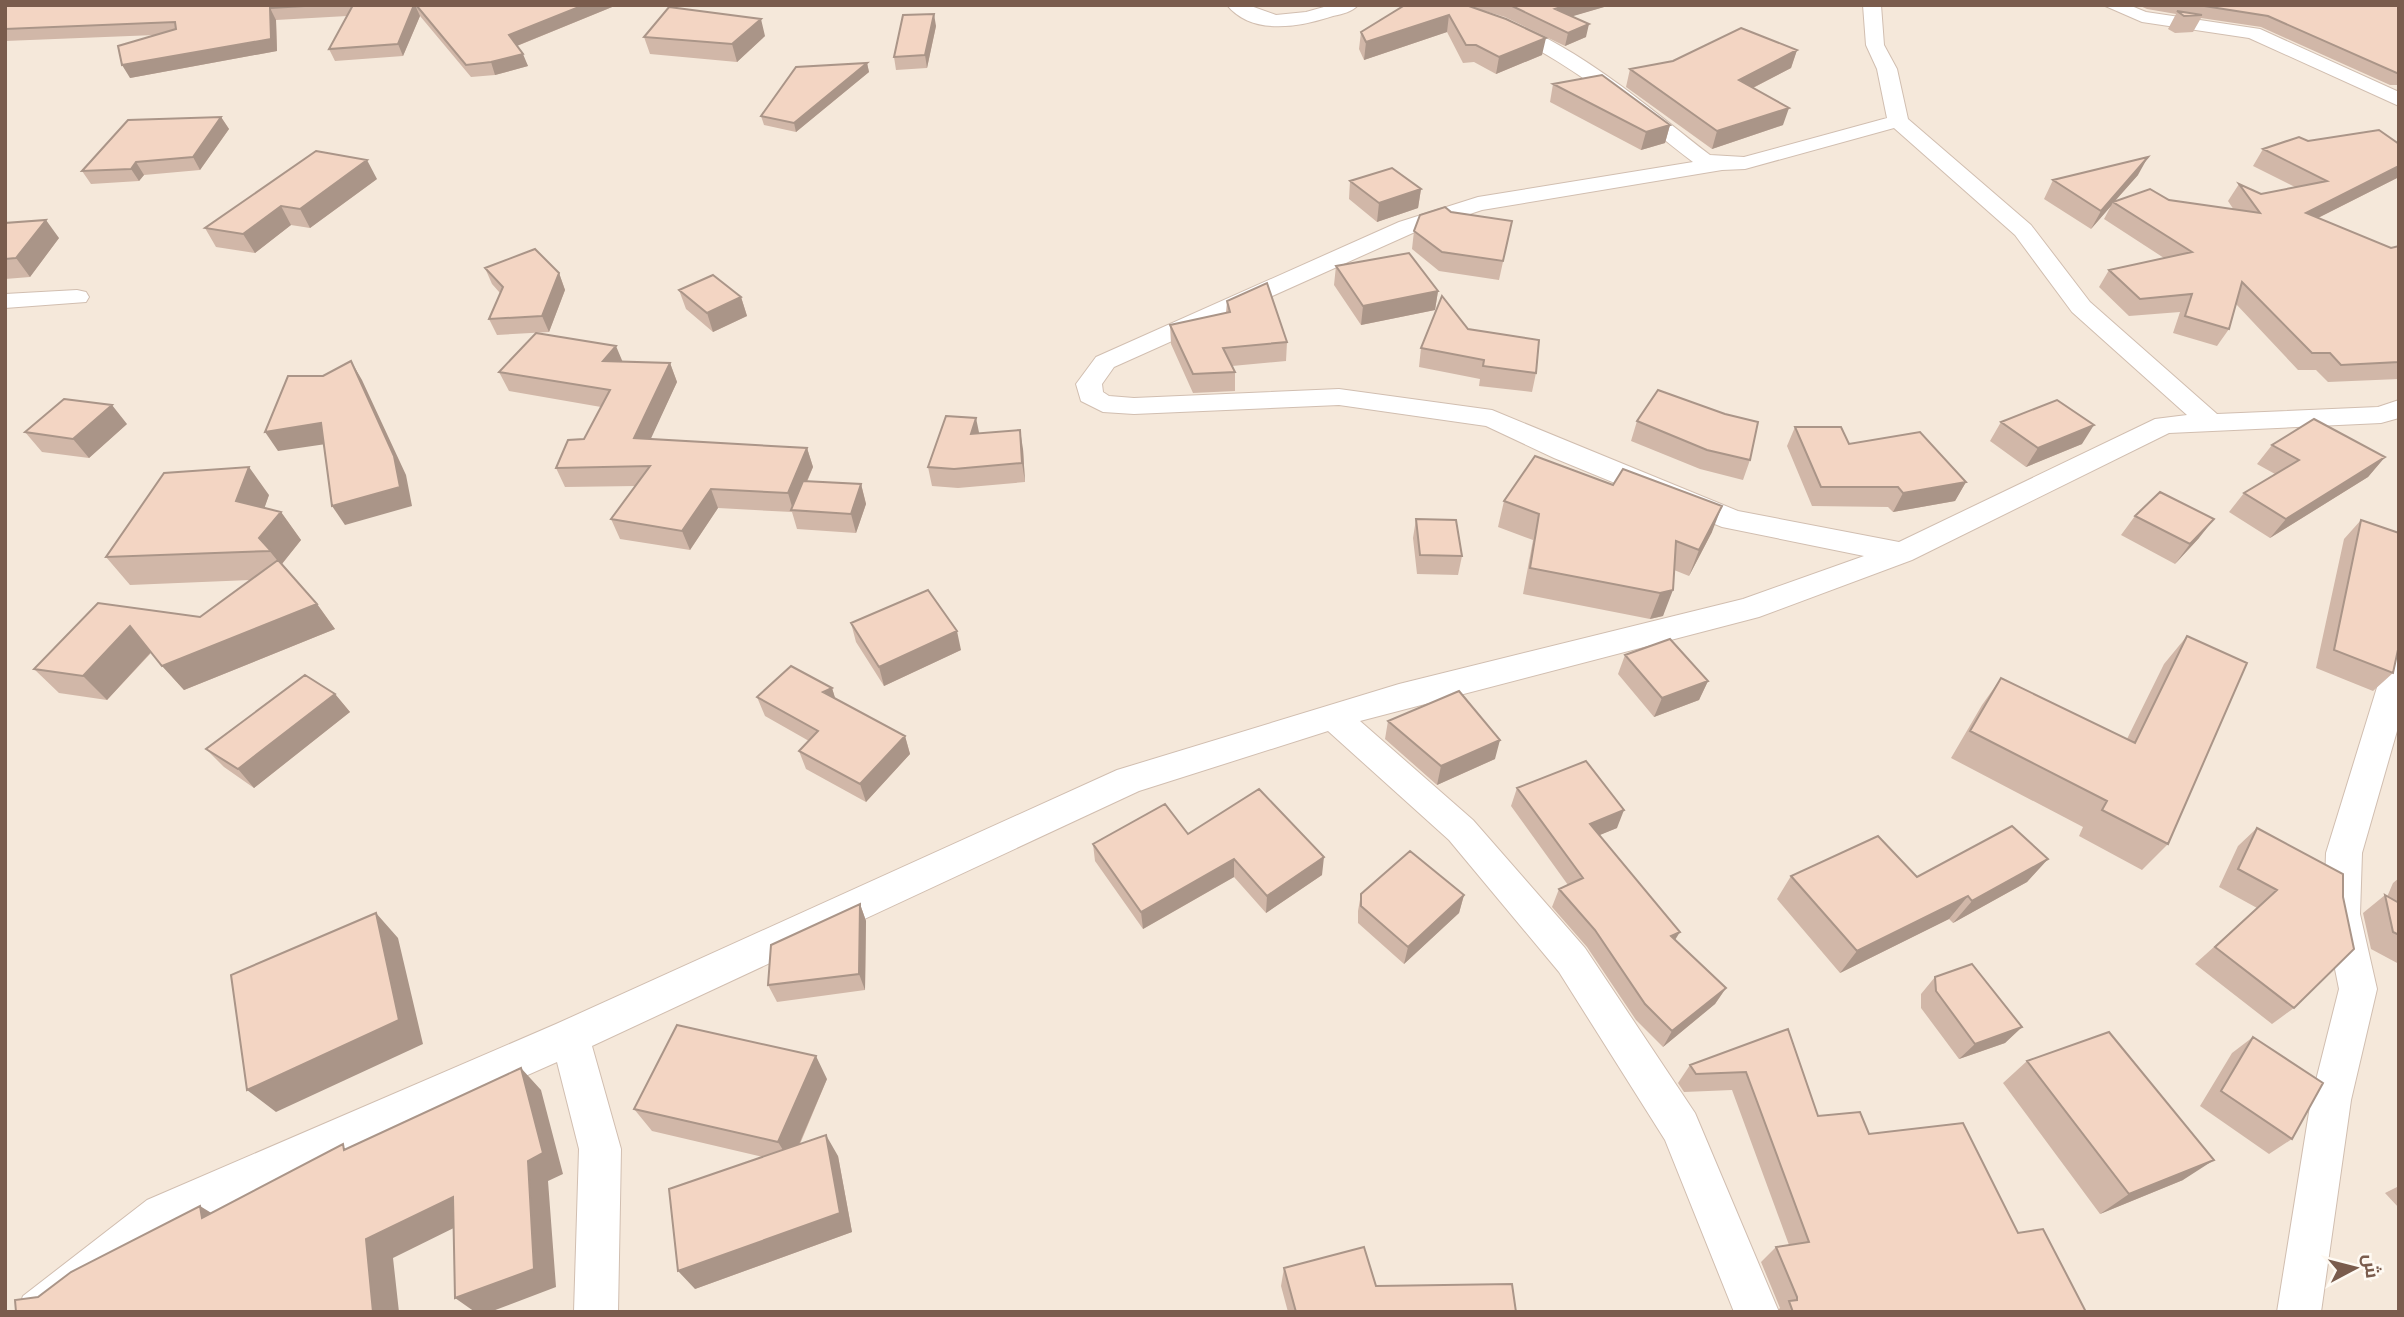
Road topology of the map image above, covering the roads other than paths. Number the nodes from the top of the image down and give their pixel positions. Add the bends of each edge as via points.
1 (1236, 5) edge
2 (1349, 5) edge
3 (1434, 5) edge
4 (1872, 5) edge
5 (2112, 5) edge
6 (2399, 100) edge
7 (1898, 121) junction
8 (1721, 164) junction
9 (77, 297) dead end
10 (5, 301) edge
11 (2399, 408) edge
12 (2210, 422) junction
13 (1902, 553) junction
14 (2399, 668) edge
15 (1333, 716) junction
16 (570, 1037) junction
17 (39, 1312) edge
18 (596, 1312) edge
19 (1757, 1312) edge
20 (2299, 1312) edge

1 - 2 street via 1266,20 1297,20
3 - 8 street via 1530,39 1599,81 1703,160
4 - 7 street via 1875,45 1887,69
5 - 6 street via 2142,17 2253,33
7 - 8 street via 1745,163
7 - 12 street via 2024,230 2081,307
8 - 13 street via 1479,204 1407,227 1105,362 1088,384 1090,395 1103,404 1134,406 1339,397 1492,418 1732,520
9 - 10 street
11 - 12 street via 2381,415
12 - 13 street via 2164,425
13 - 15 street via 1748,610
14 - 20 street via 2344,853 2342,914 2358,989 2331,1100
15 - 16 street via 1129,780
15 - 19 street via 1461,830 1572,960 1680,1127
16 - 17 street via 162,1215
16 - 18 street via 600,1149

